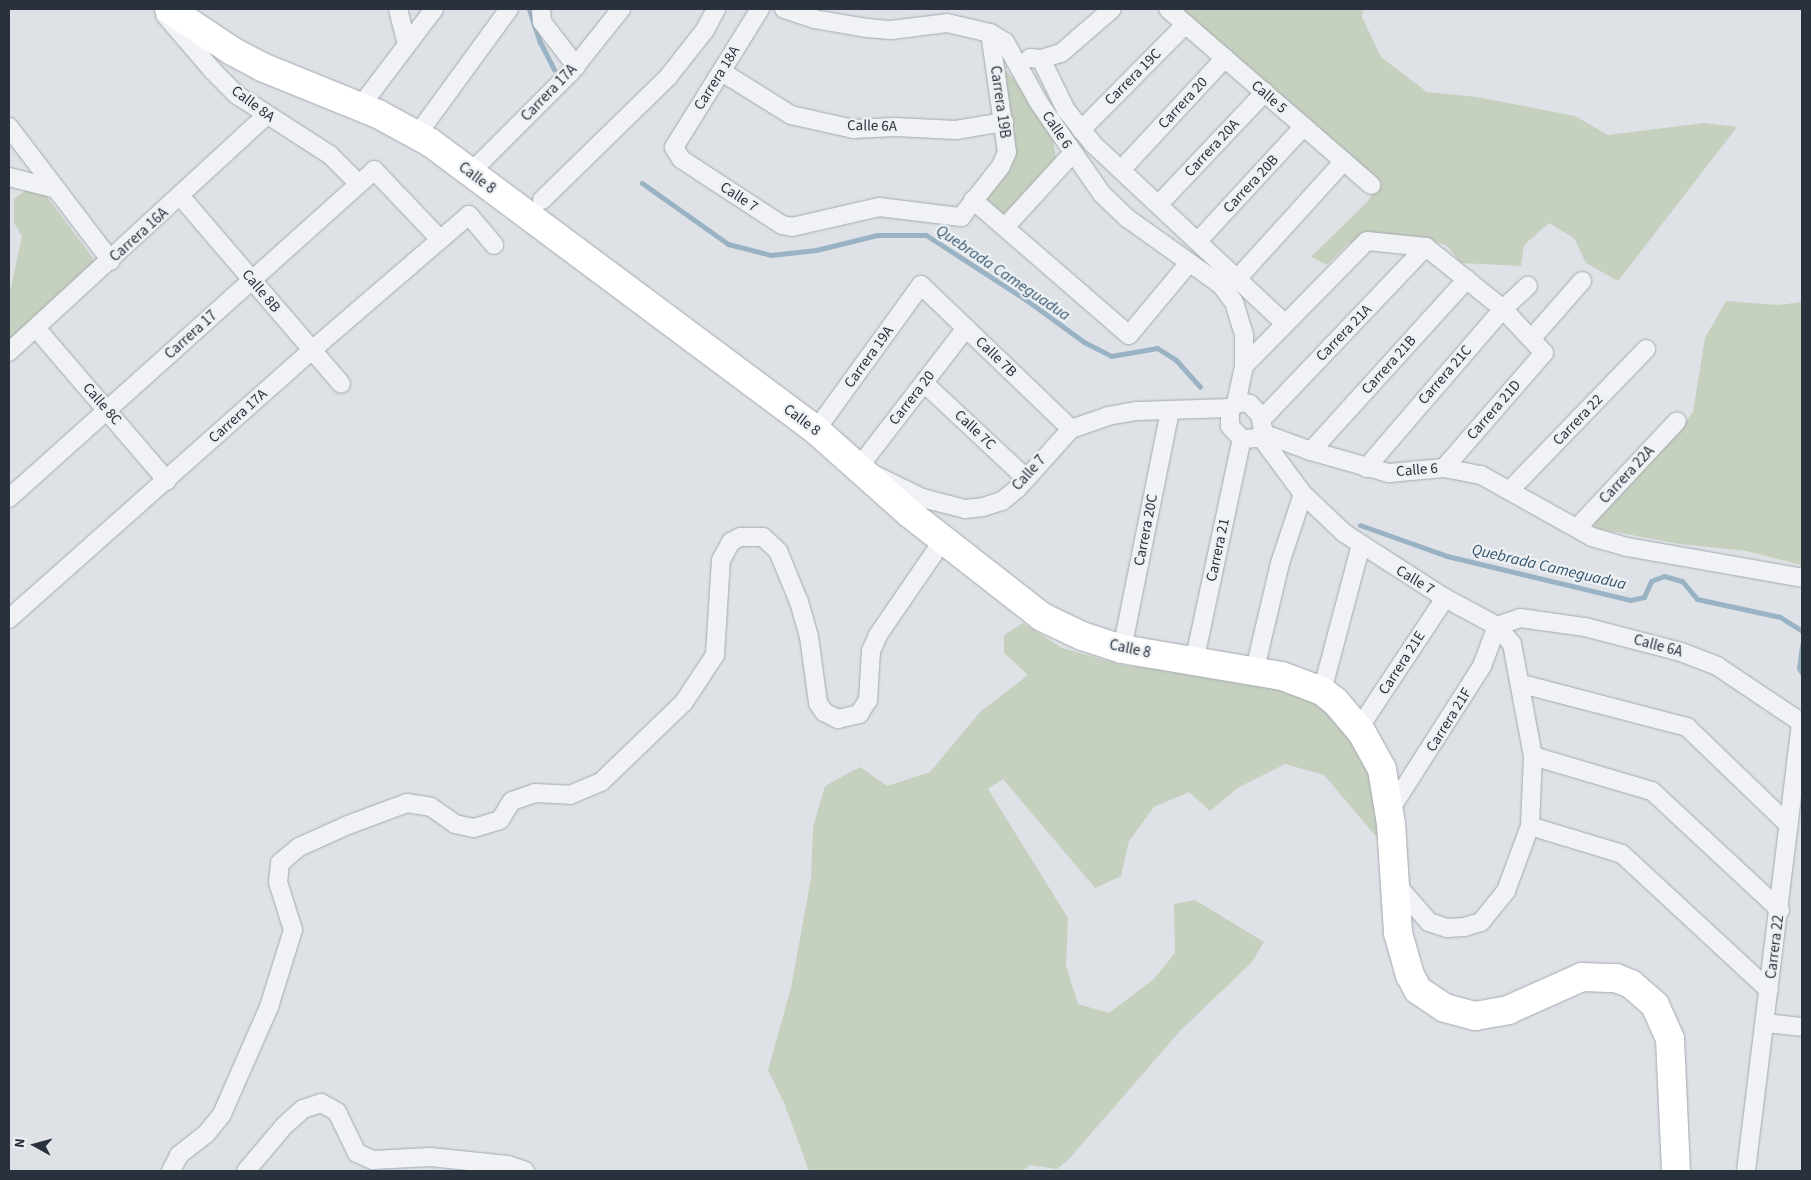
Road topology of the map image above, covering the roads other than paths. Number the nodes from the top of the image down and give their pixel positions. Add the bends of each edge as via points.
1 (160, 9) edge
2 (168, 9) edge
3 (398, 9) edge
4 (434, 9) edge
5 (509, 9) edge
6 (541, 9) edge
7 (621, 9) edge
8 (716, 9) edge
9 (760, 9) edge
10 (784, 9) edge
11 (1112, 9) edge
12 (1168, 9) edge
13 (1186, 24) junction
14 (990, 33) junction
15 (407, 45) junction
16 (1016, 56) junction
17 (1225, 58) junction
18 (1041, 59) junction
19 (573, 70) junction
20 (722, 72) junction
21 (1264, 92) junction
22 (360, 107) junction
23 (266, 116) junction
24 (1004, 122) junction
25 (1304, 126) junction
26 (9, 127) edge
27 (1081, 130) junction
28 (417, 135) junction
29 (674, 147) joint
30 (1073, 153) junction
31 (1344, 161) junction
32 (1121, 170) junction
33 (471, 172) junction
34 (9, 177) edge
35 (358, 184) junction
36 (1371, 185) dead end
37 (56, 189) junction
38 (181, 197) junction
39 (542, 200) dead end
40 (973, 200) junction
41 (1159, 204) junction
42 (961, 217) joint
43 (1006, 226) junction
44 (440, 239) junction
45 (1198, 241) junction
46 (494, 245) dead end
47 (1426, 247) junction
48 (111, 260) junction
49 (1189, 263) junction
50 (1237, 279) junction
51 (1466, 279) junction
52 (252, 280) junction
53 (1582, 281) dead end
54 (921, 285) joint
55 (1528, 286) dead end
56 (1502, 309) junction
57 (1284, 323) junction
58 (36, 328) junction
59 (966, 328) junction
60 (1532, 338) junction
61 (312, 350) junction
62 (1646, 350) dead end
63 (9, 352) edge
64 (1243, 373) junction
65 (924, 383) junction
66 (341, 384) dead end
67 (108, 410) junction
68 (1170, 411) junction
69 (1247, 419) junction
70 (1677, 421) dead end
71 (1071, 429) junction
72 (816, 430) junction
73 (1311, 452) junction
74 (859, 467) junction
75 (1366, 468) junction
76 (1444, 468) junction
77 (1026, 478) junction
78 (167, 480) junction
79 (1510, 490) junction
80 (1303, 494) junction
81 (9, 498) edge
82 (1577, 528) junction
83 (943, 540) junction
84 (1361, 544) junction
85 (1802, 578) edge
86 (1445, 598) junction
87 (9, 619) edge
88 (1497, 626) junction
89 (1122, 649) junction
90 (1194, 662) junction
91 (1255, 669) junction
92 (1522, 684) junction
93 (1322, 691) junction
94 (1801, 722) edge
95 (1359, 728) junction
96 (1533, 756) junction
97 (1390, 817) junction
98 (1790, 825) junction
99 (1530, 826) junction
100 (1396, 884) junction
101 (1780, 910) junction
102 (1769, 990) junction
103 (1765, 1023) junction
104 (1802, 1027) edge
105 (171, 1171) edge
106 (246, 1171) edge
107 (525, 1171) edge
108 (1676, 1171) edge
109 (1746, 1171) edge

1 - 23 street, Calle 8A via 213,72
2 - 22 main road, Calle 8 via 262,67
3 - 15 street
4 - 15 street
5 - 28 street
6 - 19 street via 542,22
7 - 19 street, Carrera 17A
8 - 39 street via 705,30 668,77
9 - 20 street, Carrera 18A
10 - 14 street, Calle 6 via 814,20 867,28 892,30 947,23
11 - 18 street, Carrera 19B via 1061,53
12 - 13 street, Calle 5
13 - 17 street, Calle 5
13 - 27 street, Carrera 19C
14 - 16 street, Calle 6 via 1005,42
14 - 24 street, Carrera 19B
15 - 22 street
16 - 18 street, Carrera 19B
16 - 30 street, Calle 6 via 1039,103
17 - 21 street, Calle 5
17 - 32 street, Carrera 20
18 - 27 street via 1066,110
19 - 33 street, Carrera 17A
20 - 24 street, Calle 6A via 791,115 853,128 895,126 956,130
20 - 29 street, Carrera 18A
21 - 25 street, Calle 5
21 - 41 street, Carrera 20A
22 - 28 main road, Calle 8
23 - 35 street, Calle 8A via 330,155
23 - 38 street, Carrera 16A
24 - 40 street, Carrera 19B via 1007,152 1001,166
25 - 31 street, Calle 5
25 - 45 street, Carrera 20B
26 - 37 street
27 - 32 street
28 - 33 main road, Calle 8
29 - 42 street, Calle 7 via 681,159 782,225 792,227 879,207
30 - 43 street
30 - 49 street, Calle 6 via 1102,194
31 - 36 street, Calle 5
31 - 50 street
32 - 41 street
33 - 72 main road, Calle 8
34 - 37 street
35 - 44 street, Carrera 17 via 374,170
35 - 52 street, Carrera 17
37 - 48 street
38 - 48 street, Carrera 16A
38 - 52 street, Calle 8B
40 - 42 street, Carrera 19B
40 - 43 street
41 - 45 street
43 - 49 street via 1129,335
44 - 46 street, Carrera 17A via 469,215
44 - 61 street, Carrera 17A
45 - 50 street
47 - 51 street
47 - 57 street via 1367,241
47 - 69 street, Carrera 21A
48 - 58 street, Carrera 16A
49 - 64 street, Calle 6 via 1221,285 1234,302 1244,335
50 - 57 street
51 - 56 street
51 - 73 street, Carrera 21B
52 - 61 street, Calle 8B
52 - 67 street, Carrera 17
53 - 60 street
54 - 59 street, Calle 7B
54 - 72 street, Carrera 19A
55 - 56 street, Carrera 21C
56 - 60 street
56 - 75 street, Carrera 21C
57 - 64 street
58 - 63 street, Carrera 16A
58 - 67 street, Calle 8C
59 - 65 street, Carrera 20
59 - 71 street, Calle 7B
60 - 76 street, Carrera 21D via 1544,353
61 - 66 street, Calle 8B
61 - 78 street, Carrera 17A
62 - 79 street, Carrera 22
64 - 69 street, Calle 6
65 - 74 street, Carrera 20
65 - 77 street, Calle 7C
67 - 78 street, Calle 8C
67 - 81 street, Carrera 17
68 - 69 street, Calle 7 via 1198,411
68 - 71 street, Calle 7 via 1137,411 1108,416
68 - 89 street, Carrera 20C
69 - 73 street, Calle 6
69 - 80 street, Calle 7
69 - 90 street, Carrera 21
70 - 82 street, Carrera 22A
71 - 77 street, Calle 7
72 - 74 main road, Calle 8
73 - 75 street, Calle 6
74 - 77 street, Calle 7 via 915,495 965,509 1002,501
74 - 83 main road, Calle 8
75 - 76 street, Calle 6 via 1389,473
76 - 79 street, Calle 6 via 1481,475
78 - 87 street, Carrera 17A
79 - 82 street, Calle 6
80 - 84 street, Calle 7
80 - 91 street via 1280,563
82 - 85 street, Calle 6 via 1592,537 1627,547
83 - 89 main road, Calle 8 via 1042,617 1082,636
83 - 105 street via 878,635 872,652 868,700 859,714 838,719 824,712 818,702 801,611 778,551 762,537 740,537 731,542 721,560 715,655 684,702 600,782 570,795 535,793 512,801 500,820 474,828 455,824 431,807 407,803 299,847 280,863 278,882 293,930 269,1007 222,1114 206,1134 180,1155
84 - 86 street, Calle 7
84 - 93 street
86 - 88 street, Calle 7
86 - 95 street, Carrera 21E
88 - 92 street via 1512,644
88 - 94 street, Calle 6A via 1520,618 1586,627 1681,652 1717,666
88 - 97 street, Carrera 21F via 1482,666
89 - 90 main road, Calle 8
90 - 91 main road, Calle 8
91 - 93 main road, Calle 8
92 - 96 street
92 - 98 street via 1687,727
93 - 95 main road, Calle 8
94 - 98 street, Carrera 22
95 - 97 main road, Calle 8 via 1382,769
96 - 99 street
96 - 101 street via 1652,791
97 - 100 main road, Calle 8
98 - 101 street, Carrera 22
99 - 100 street via 1506,891 1481,922 1448,928 1429,922
99 - 102 street via 1622,854
100 - 108 main road, Calle 8 via 1398,933 1410,975 1418,990 1445,1008 1467,1015 1508,1010 1582,977 1616,978 1644,993 1655,1006 1670,1039
101 - 102 street, Carrera 22
102 - 103 street, Carrera 22
103 - 104 street
103 - 109 street, Carrera 22
106 - 107 street via 284,1126 303,1109 321,1103 337,1112 357,1152 373,1160 430,1157 508,1165

